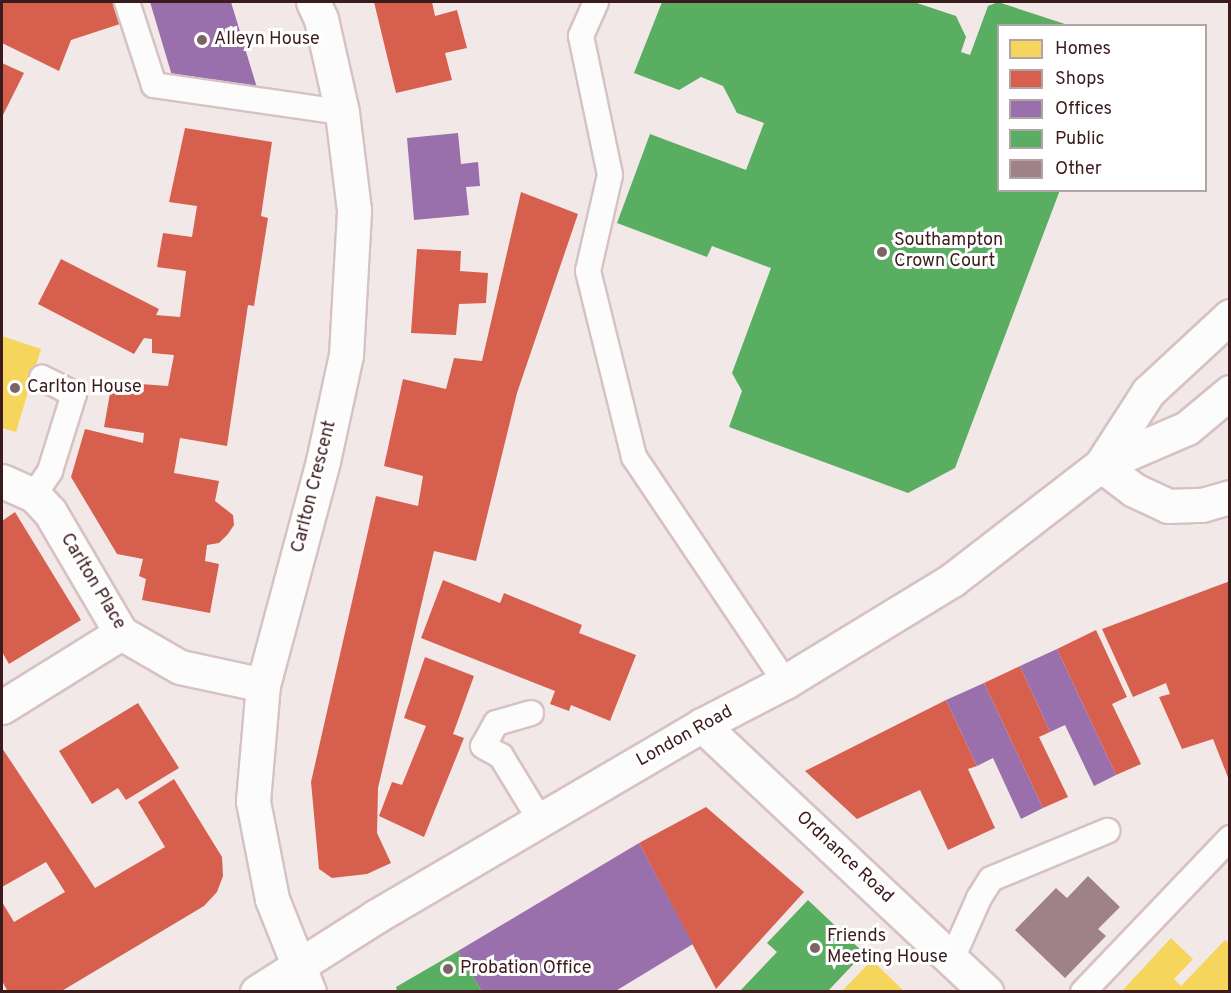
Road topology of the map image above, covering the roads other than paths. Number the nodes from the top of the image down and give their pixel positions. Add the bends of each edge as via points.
1 (127, 2) edge
2 (313, 2) edge
3 (596, 2) edge
4 (342, 112) junction
5 (1230, 316) edge
6 (42, 378) dead end
7 (1230, 392) edge
8 (1101, 465) junction
9 (2, 482) edge
10 (34, 495) junction
11 (1230, 497) edge
12 (121, 633) junction
13 (785, 682) junction
14 (263, 685) junction
15 (2, 707) edge
16 (531, 713) dead end
17 (702, 725) junction
18 (540, 820) junction
19 (1107, 831) dead end
20 (1230, 838) edge
21 (952, 959) junction
22 (303, 980) edge
23 (256, 992) edge
24 (986, 992) edge
25 (1083, 992) edge

1 - 4 lane via 154,85
2 - 4 street, Carlton Crescent
3 - 13 lane via 581,36 610,175 588,271 634,457
4 - 14 street, Carlton Crescent via 354,210 346,355 323,461
5 - 8 street, London Road via 1148,392
6 - 10 lane via 74,394 50,471
7 - 8 street, London Road via 1187,428
8 - 11 street via 1134,490 1168,506 1202,505
8 - 13 street, London Road via 982,560
9 - 10 street, Carlton Place
10 - 12 street, Carlton Place via 50,512
12 - 14 street, Carlton Place via 180,667
12 - 15 street
13 - 17 street, London Road
14 - 22 street, Carlton Crescent via 253,801 272,899
16 - 18 lane via 496,723 483,746 501,756
17 - 18 street, London Road
17 - 21 street, Ordnance Road
18 - 22 street, London Road
19 - 21 lane via 991,879
20 - 25 lane
21 - 24 street, Ordnance Road
22 - 23 street, London Road

